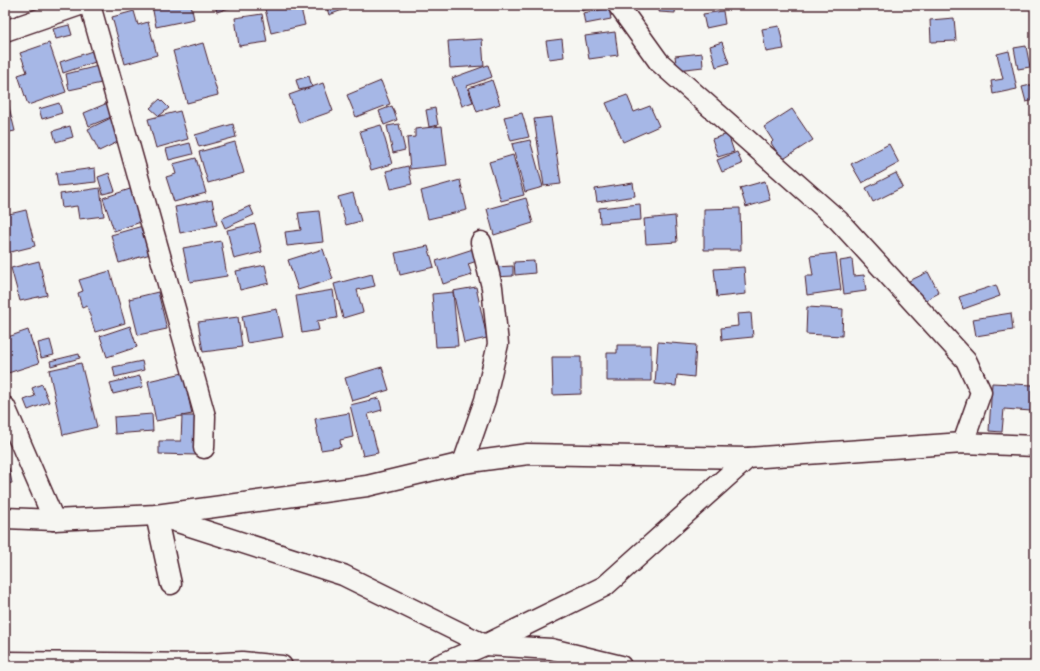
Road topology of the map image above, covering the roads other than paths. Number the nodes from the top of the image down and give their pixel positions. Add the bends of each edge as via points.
1 (80, 5) edge
2 (90, 5) edge
3 (618, 5) edge
4 (5, 31) edge
5 (481, 242) dead end
6 (5, 407) edge
7 (962, 443) junction
8 (1035, 446) edge
9 (204, 448) dead end
10 (748, 458) junction
11 (462, 463) junction
12 (156, 515) junction
13 (5, 518) edge
14 (54, 520) junction
15 (171, 584) dead end
16 (485, 645) junction
17 (5, 662) edge
18 (260, 665) edge
19 (282, 666) edge
20 (437, 666) edge
21 (621, 666) edge

1 - 4 street
2 - 9 street via 204,416
3 - 7 street via 659,62 838,220 966,360 981,392
5 - 11 street via 492,287 498,344 485,400
6 - 14 street
7 - 8 street
7 - 10 street
10 - 11 street via 528,454
10 - 16 street via 605,586
11 - 12 street via 367,486
12 - 14 street
12 - 15 street
12 - 16 street via 343,575
13 - 14 street
16 - 20 street
16 - 21 street via 551,649
17 - 18 street via 242,662
18 - 19 street

